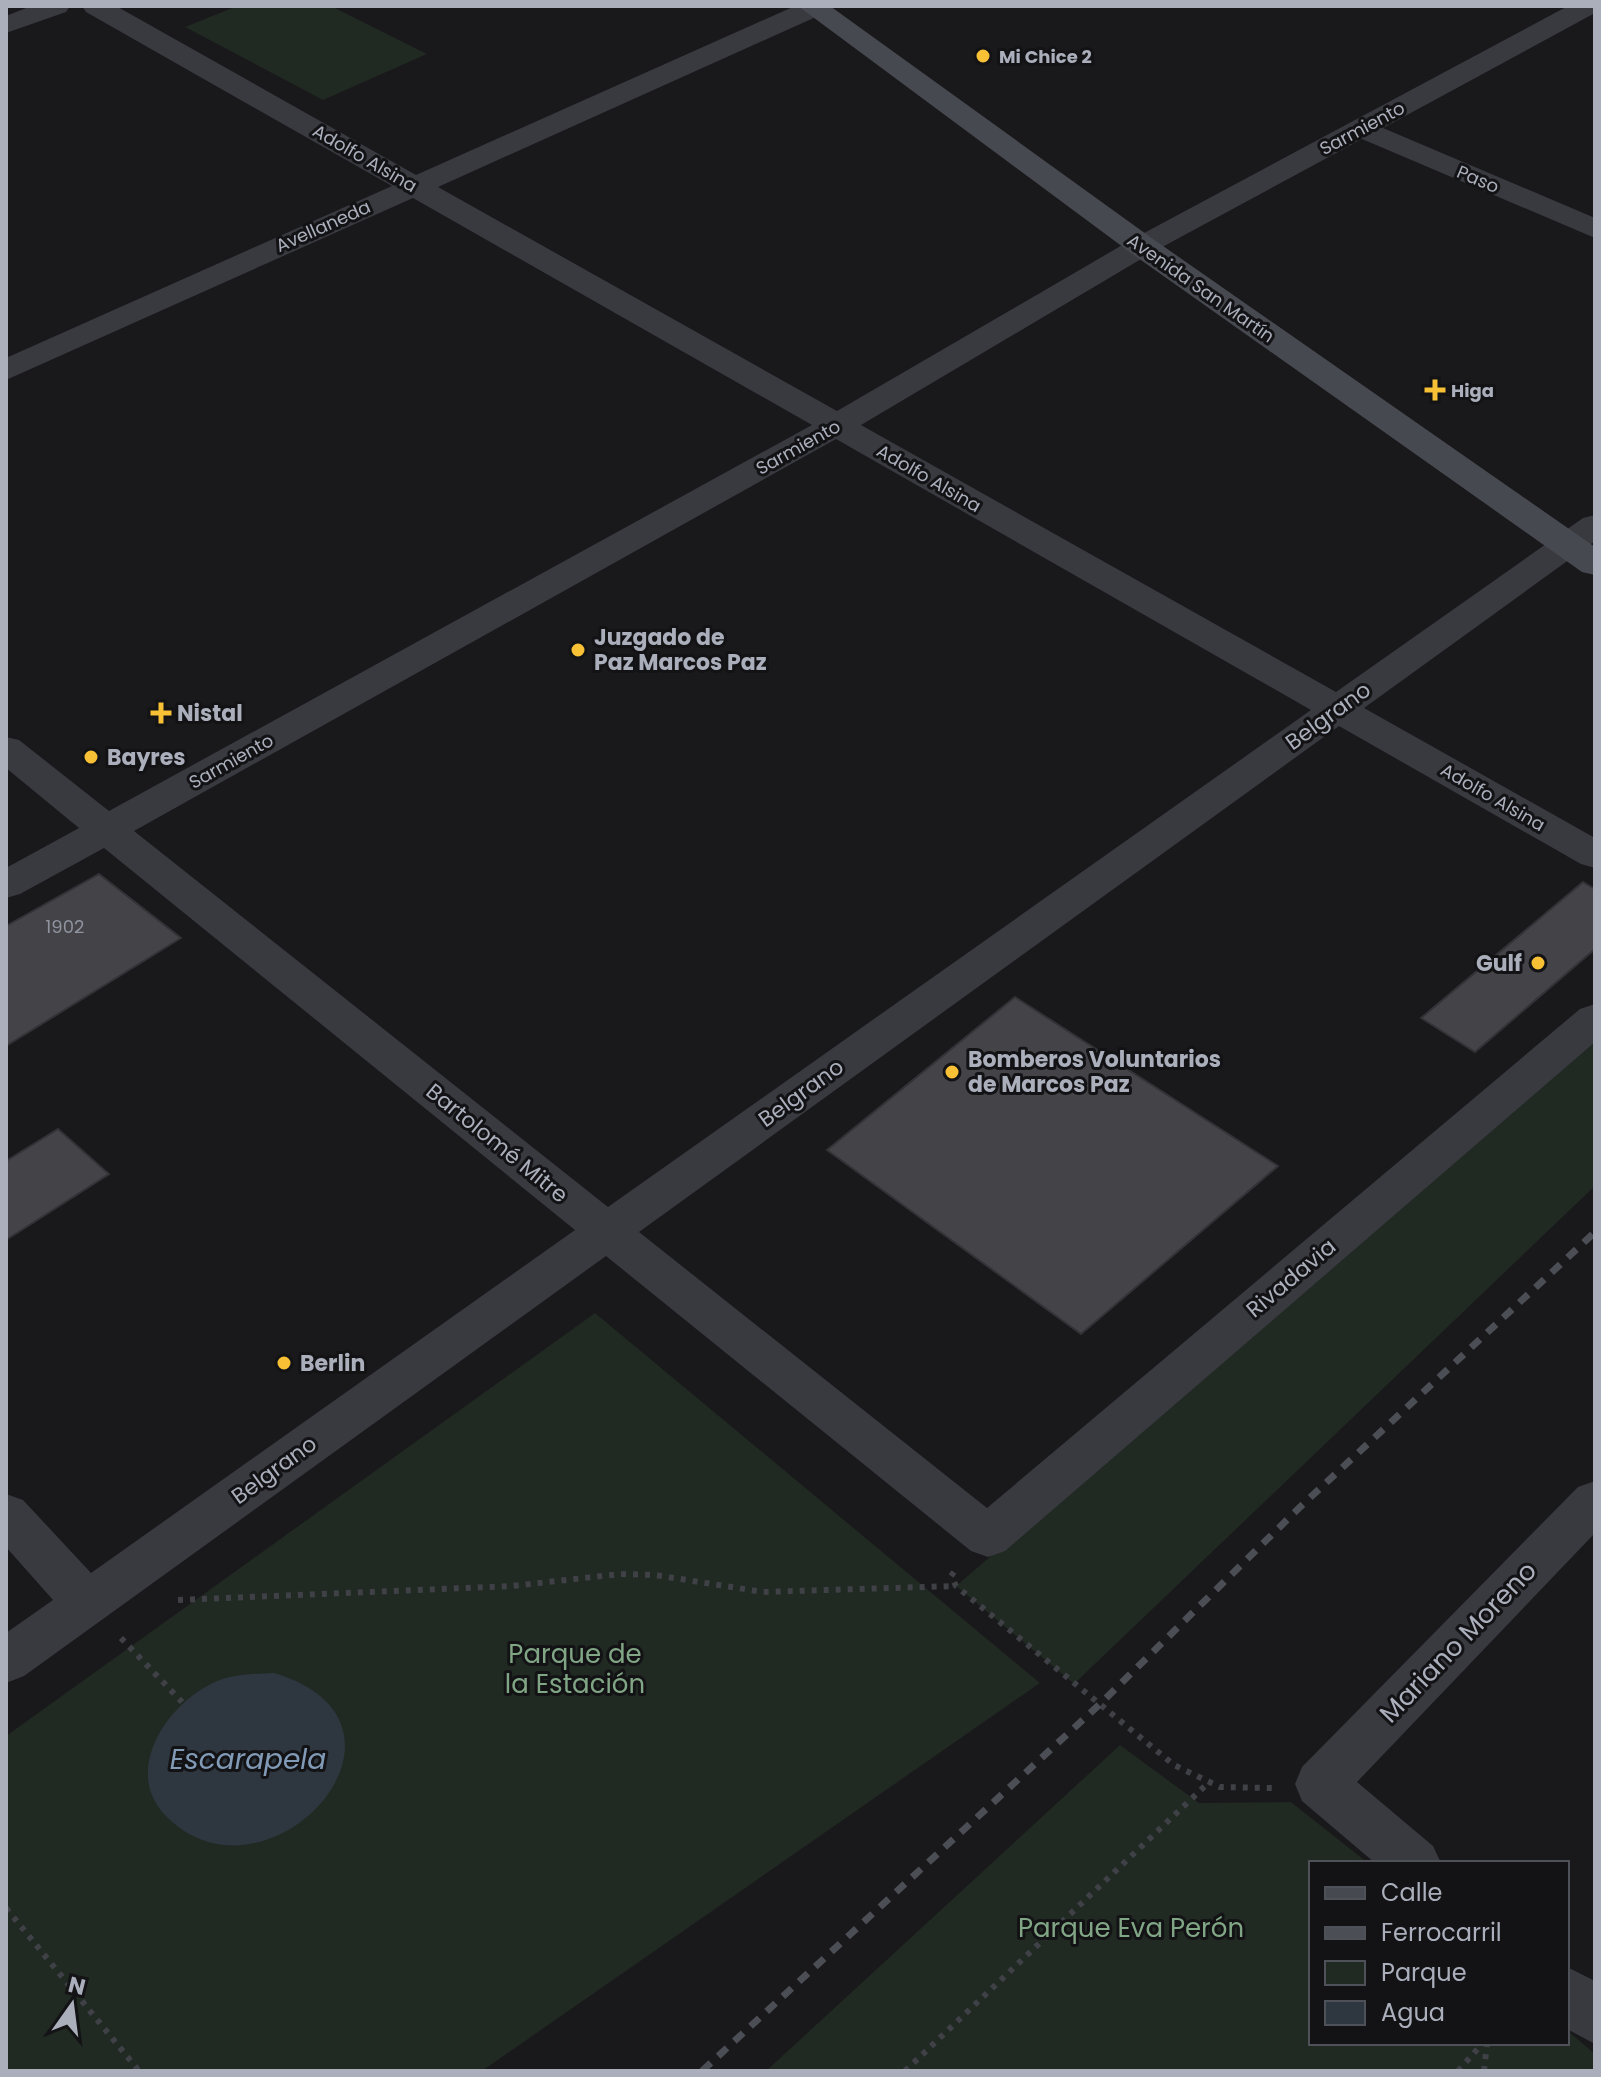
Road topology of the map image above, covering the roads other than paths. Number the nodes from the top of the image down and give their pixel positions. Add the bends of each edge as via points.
1 (56, 6) edge
2 (96, 6) edge
3 (814, 6) edge
4 (1588, 6) edge
5 (6, 25) edge
6 (1362, 129) junction
7 (413, 186) junction
8 (1595, 229) edge
9 (1142, 246) junction
10 (6, 370) edge
11 (837, 425) junction
12 (1586, 544) edge
13 (1338, 709) junction
14 (6, 749) edge
15 (106, 830) junction
16 (1595, 855) edge
17 (6, 885) edge
18 (1595, 1019) edge
19 (607, 1232) junction
20 (1595, 1501) edge
21 (6, 1514) edge
22 (988, 1537) joint
23 (87, 1603) junction
24 (6, 1661) edge
25 (1412, 1861) edge
26 (1569, 1995) edge
27 (1595, 2017) edge

1 - 5 street
2 - 7 street, Adolfo Alsina
3 - 7 street, Avellaneda
3 - 9 main road, Avenida San Martín
4 - 6 street, Sarmiento
6 - 8 street, Paso
6 - 9 street, Sarmiento
7 - 10 street, Avellaneda
7 - 11 street, Adolfo Alsina
9 - 11 street, Sarmiento
9 - 12 main road, Avenida San Martín
11 - 13 street, Adolfo Alsina
11 - 15 street, Sarmiento
12 - 13 street, Belgrano
13 - 16 street, Adolfo Alsina
13 - 19 street, Belgrano
14 - 15 street, Bartolomé Mitre
15 - 17 street, Sarmiento
15 - 19 street, Bartolomé Mitre
18 - 22 street, Rivadavia
19 - 22 street, Bartolomé Mitre
19 - 23 street, Belgrano
20 - 25 street, Mariano Moreno via 1321,1784
21 - 23 street
23 - 24 street, Belgrano
26 - 27 street

